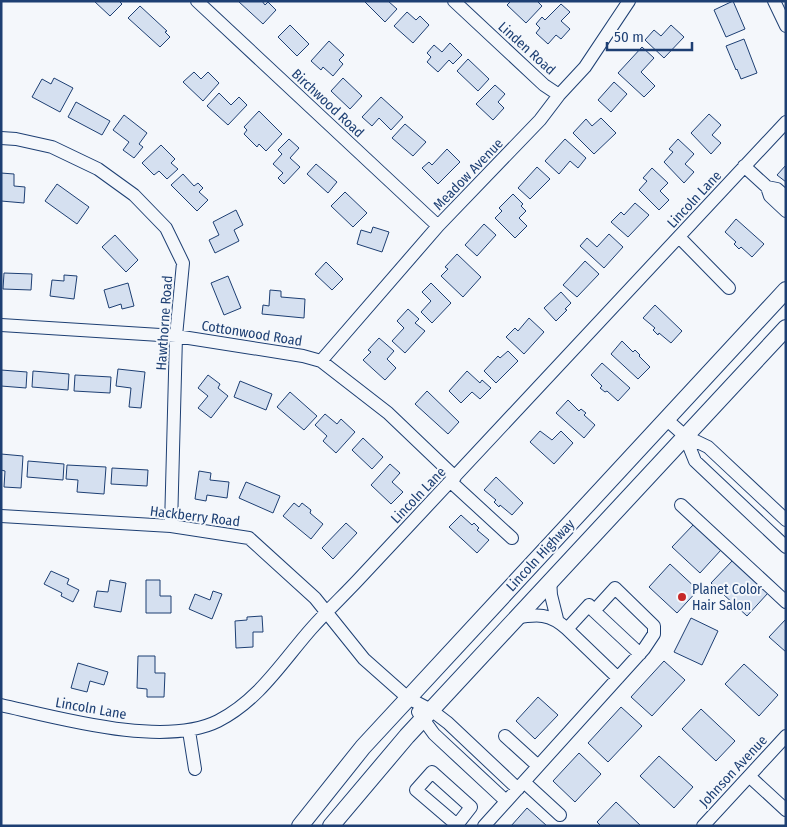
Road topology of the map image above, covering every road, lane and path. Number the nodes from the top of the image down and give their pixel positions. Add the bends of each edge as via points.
1 (197, 1) edge
2 (454, 1) edge
3 (629, 1) edge
4 (774, 1) edge
5 (786, 26) edge
6 (560, 95) junction
7 (786, 122) edge
8 (1, 138) edge
9 (744, 166) junction
10 (767, 187) junction
11 (786, 197) edge
12 (786, 210) edge
13 (438, 226) junction
14 (679, 237) junction
15 (729, 288) dead end
16 (786, 290) edge
17 (1, 325) edge
18 (786, 328) edge
19 (176, 336) junction
20 (321, 361) junction
21 (666, 420) junction
22 (685, 436) junction
23 (453, 480) junction
24 (681, 505) dead end
25 (1, 516) edge
26 (786, 520) edge
27 (171, 526) junction
28 (512, 538) dead end
29 (786, 547) edge
30 (550, 580) junction
31 (786, 601) edge
32 (594, 610) junction
33 (328, 612) junction
34 (515, 618) junction
35 (557, 619) junction
36 (567, 629) junction
37 (640, 654) junction
38 (618, 678) junction
39 (408, 698) junction
40 (1, 705) edge
41 (427, 714) junction
42 (189, 731) junction
43 (505, 736) dead end
44 (786, 736) edge
45 (538, 766) junction
46 (195, 769) dead end
47 (749, 776) junction
48 (521, 785) junction
49 (506, 802) junction
50 (786, 810) edge
51 (560, 815) dead end
52 (300, 826) edge
53 (330, 826) edge
54 (484, 826) edge
55 (703, 826) edge

1 - 13 street, Birchwood Road
2 - 6 street, Linden Road via 544,85
3 - 6 street, Meadow Avenue via 585,67
4 - 5 street
6 - 13 street, Meadow Avenue
7 - 9 street, Lincoln Lane
8 - 19 street, Hawthorne Road via 52,147 98,169 134,195 166,228 183,263
9 - 10 street
9 - 14 street, Lincoln Lane
10 - 11 street via 777,189
10 - 12 street via 770,196
13 - 20 street, Meadow Avenue
14 - 15 street
14 - 23 street, Lincoln Lane
16 - 21 main road, Lincoln Highway
17 - 19 street, Cottonwood Road
18 - 22 main road, Lincoln Highway
19 - 20 street, Cottonwood Road
19 - 27 street, Hawthorne Road
20 - 23 street, Cottonwood Road via 388,413
21 - 22 street
21 - 39 main road, Lincoln Highway
22 - 26 street via 708,447
22 - 29 street via 695,461
22 - 30 main road, Lincoln Highway
23 - 28 street, Cottonwood Road
23 - 33 street, Lincoln Lane
24 - 31 street
25 - 27 street, Hackberry Road
27 - 33 street, Hackberry Road via 249,538
30 - 34 main road, Lincoln Highway
30 - 35 street
32 - 36 street via 588,605
32 - 37 street
32 - 37 street via 615,588 654,626 654,634
33 - 39 street, Hackberry Road via 364,659
33 - 42 street, Lincoln Lane via 254,696 217,722
34 - 35 street via 534,615
34 - 41 main road, Lincoln Highway
35 - 36 street
36 - 38 street
37 - 38 street
38 - 45 street
39 - 41 street, Hackberry Road
39 - 52 main road, Lincoln Highway
40 - 42 street, Lincoln Lane via 103,727
41 - 48 street via 448,723
41 - 49 street via 434,734
41 - 53 main road, Lincoln Highway
42 - 46 street
43 - 45 street
44 - 47 street, Johnson Avenue
45 - 48 street
47 - 50 street
47 - 55 street, Johnson Avenue
48 - 49 street
48 - 51 street
49 - 54 street

